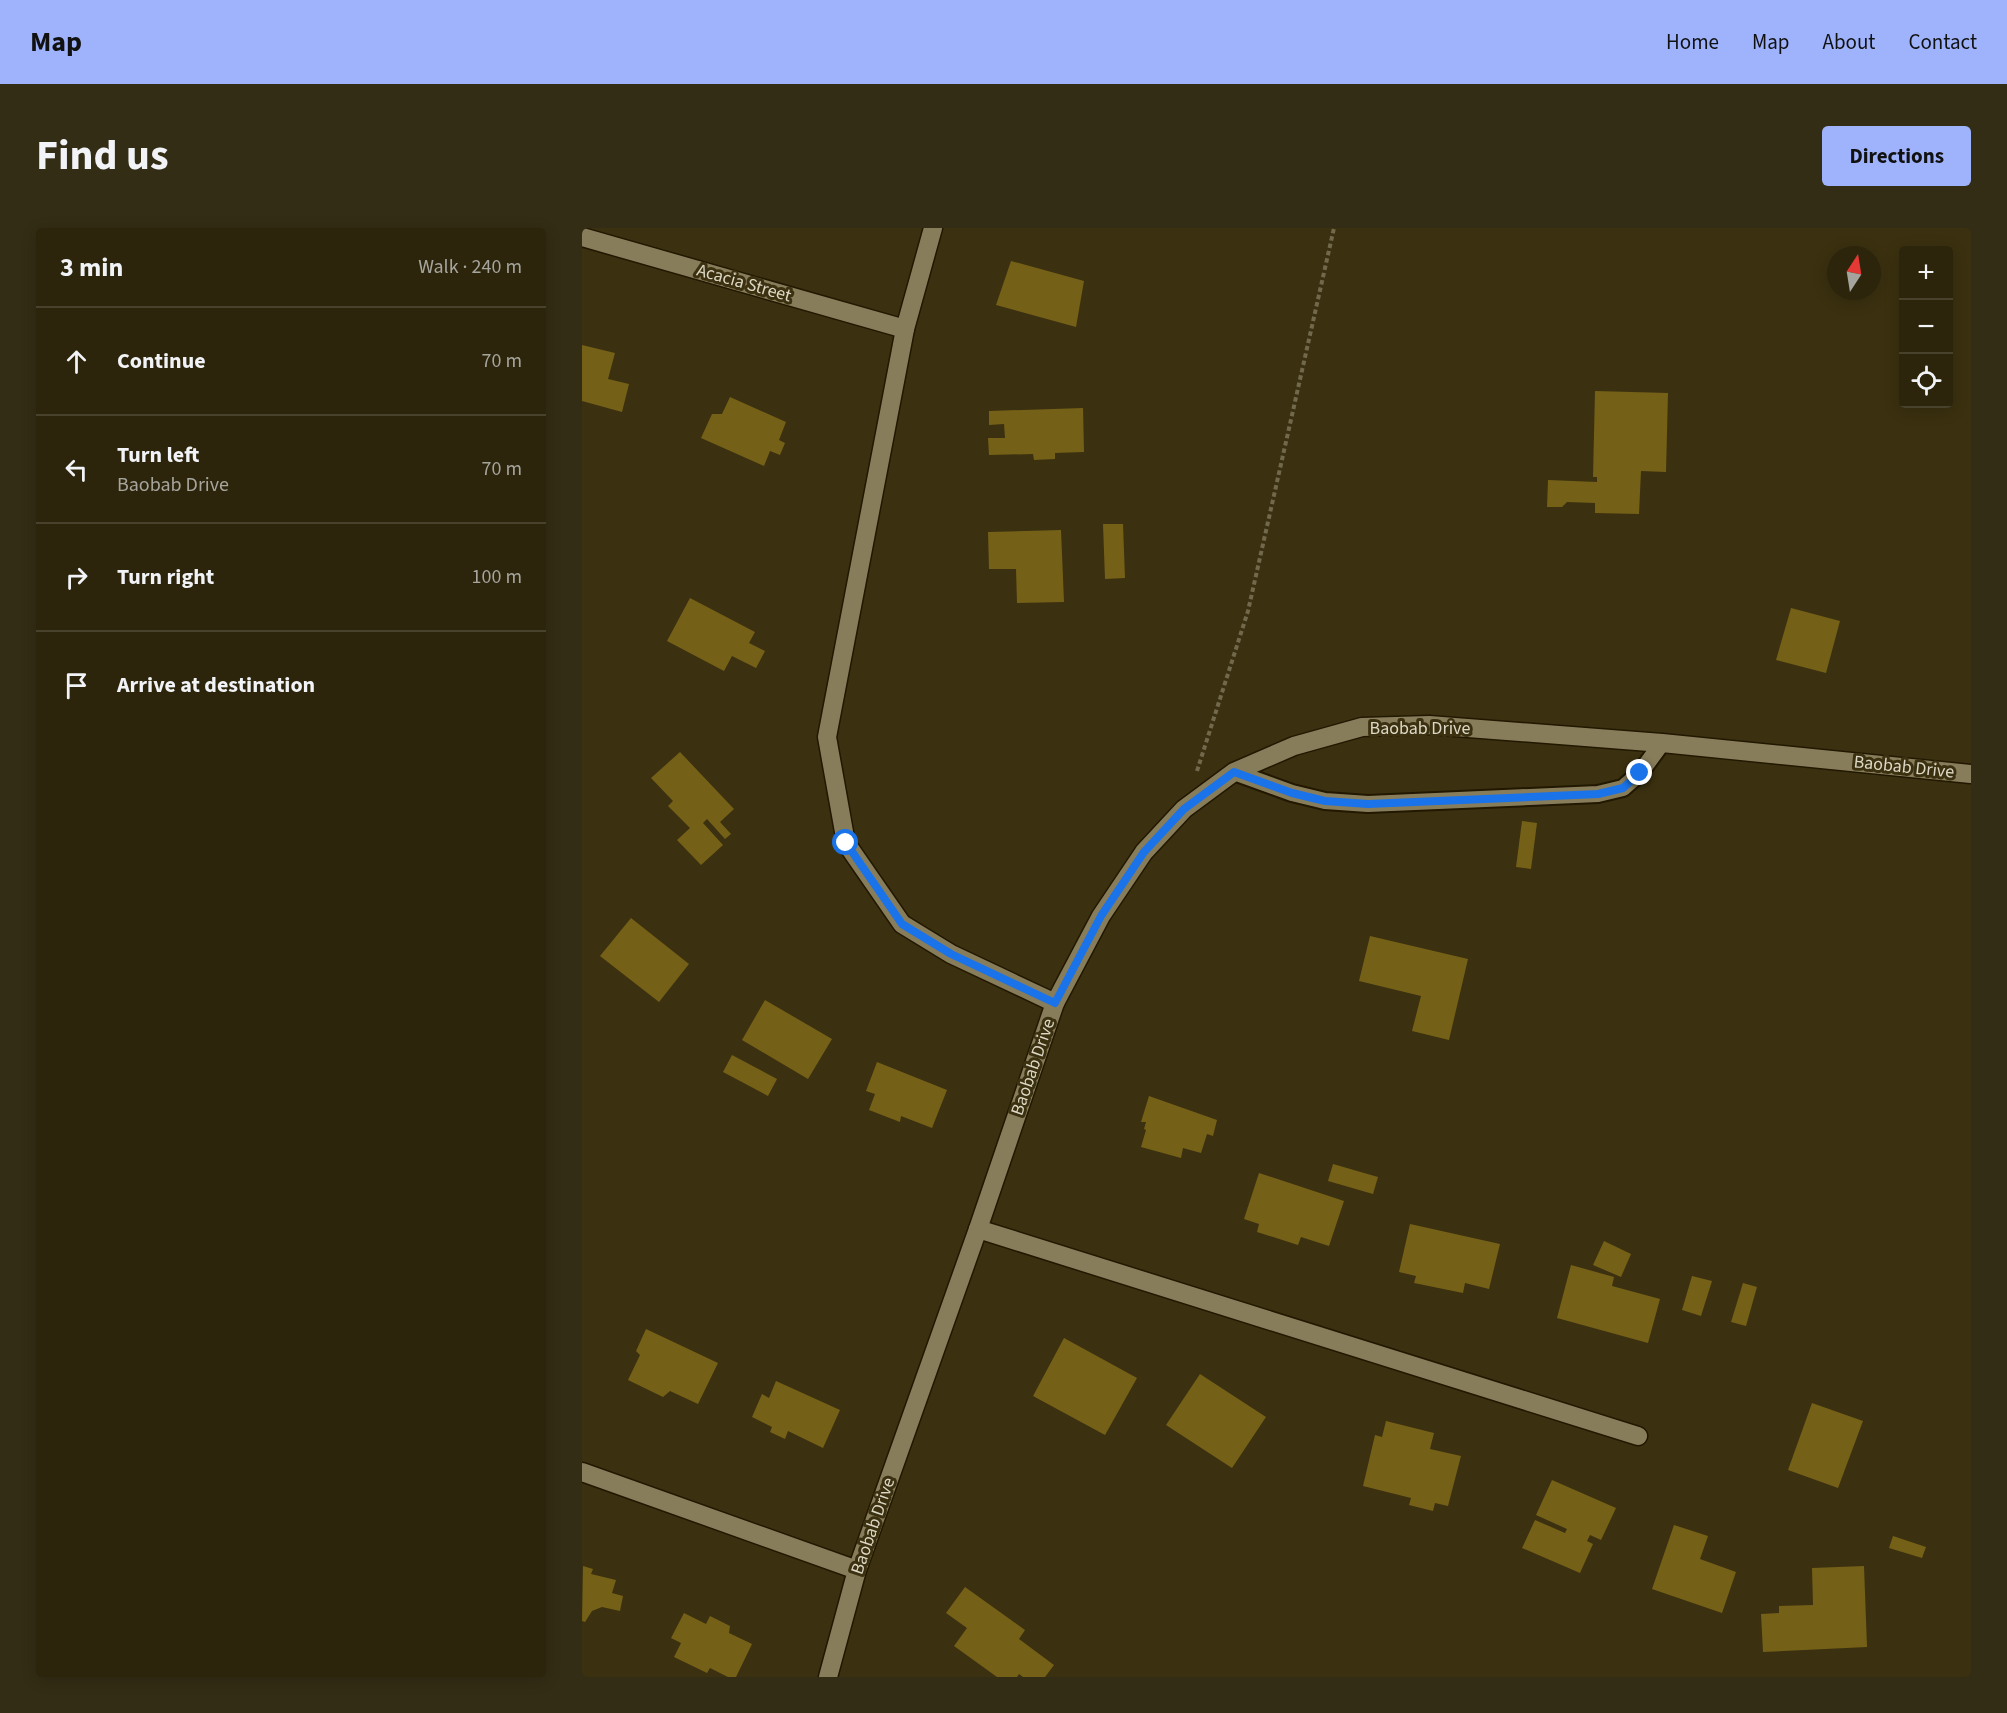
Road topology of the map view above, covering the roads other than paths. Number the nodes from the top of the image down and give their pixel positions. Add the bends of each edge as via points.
1 (933, 228) edge
2 (582, 237) edge
3 (905, 329) junction
4 (1662, 743) junction
5 (1234, 772) junction
6 (1971, 774) edge
7 (1055, 1003) junction
8 (978, 1229) junction
9 (1638, 1436) dead end
10 (582, 1472) edge
11 (857, 1570) junction
12 (828, 1677) edge

1 - 3 street
2 - 3 street, Acacia Street
3 - 7 street via 827,736 846,843 902,924 951,954
4 - 5 street, Baobab Drive via 1429,725 1362,728 1294,746
4 - 5 lane via 1640,773 1623,788 1598,794 1368,804 1325,801
4 - 6 street, Baobab Drive
5 - 7 street, Baobab Drive via 1184,809 1144,852 1101,916
7 - 8 street, Baobab Drive
8 - 9 street
8 - 11 street, Baobab Drive
10 - 11 street
11 - 12 street, Baobab Drive

